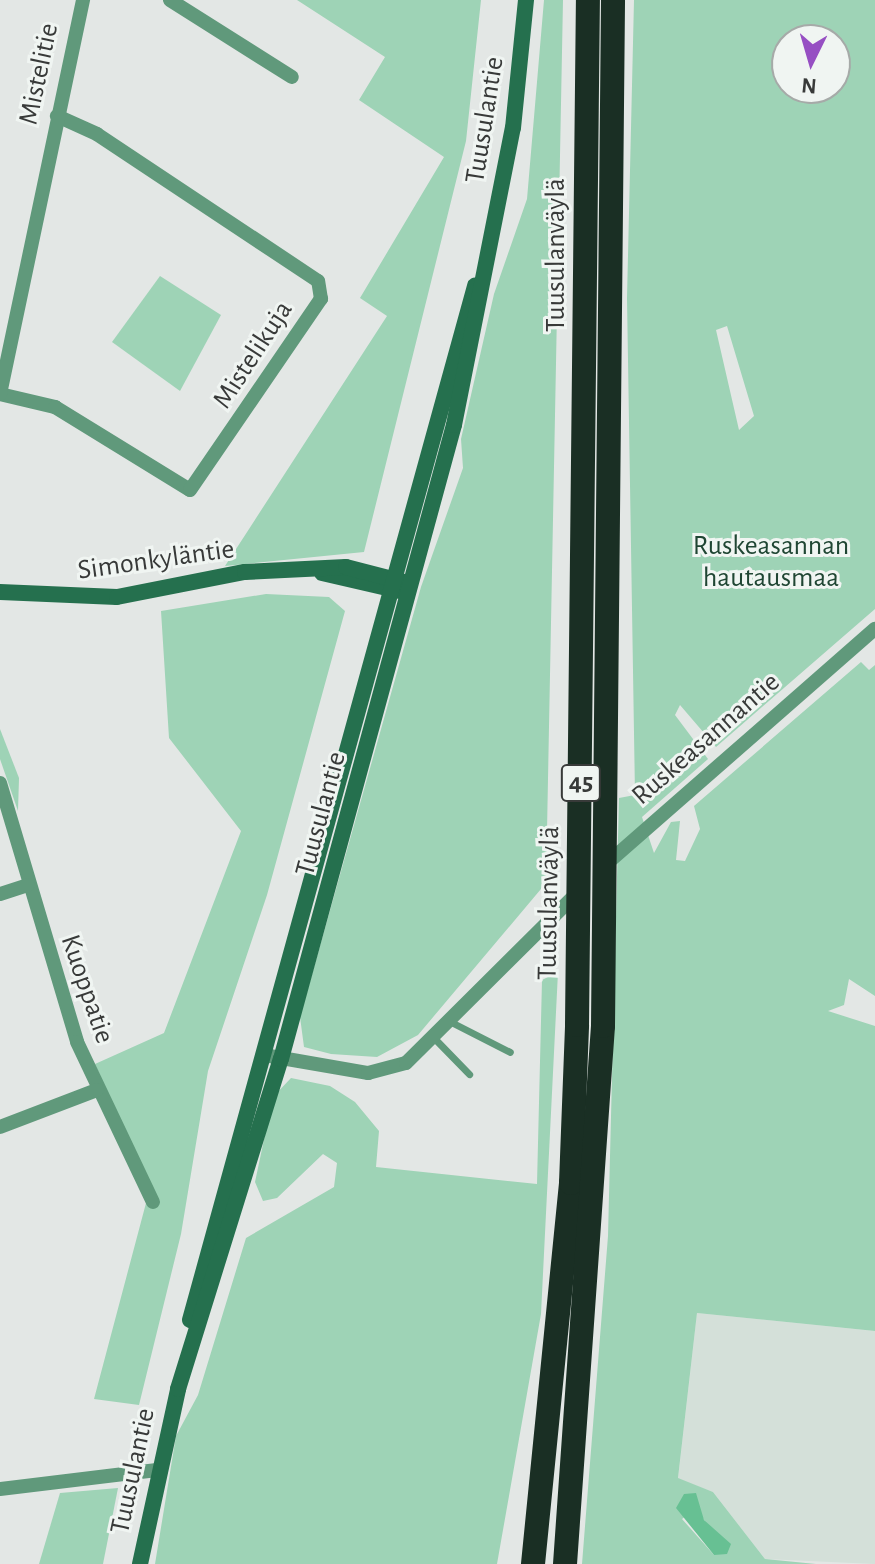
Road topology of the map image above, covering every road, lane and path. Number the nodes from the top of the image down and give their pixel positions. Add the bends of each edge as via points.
1 (83, 0) edge
2 (170, 0) edge
3 (526, 0) edge
4 (588, 0) edge
5 (613, 0) edge
6 (292, 77) dead end
7 (57, 116) junction
8 (489, 246) junction
9 (0, 394) edge
10 (321, 573) junction
11 (397, 576) junction
12 (411, 589) junction
13 (0, 592) edge
14 (392, 593) junction
15 (875, 629) edge
16 (0, 783) edge
17 (28, 885) junction
18 (0, 894) edge
19 (451, 1022) junction
20 (435, 1039) junction
21 (510, 1052) dead end
22 (264, 1055) junction
23 (281, 1059) junction
24 (469, 1074) dead end
25 (97, 1090) junction
26 (0, 1127) edge
27 (153, 1202) dead end
28 (553, 1381) junction
29 (178, 1389) junction
30 (157, 1470) junction
31 (0, 1489) edge
32 (565, 1563) edge
33 (140, 1564) edge
34 (518, 1564) edge
35 (533, 1564) edge

1 - 7 street, Mistelitie
2 - 6 street
3 - 8 main road, Tuusulantie via 513,128
4 - 28 highway, Tuusulanväylä / 45 via 577,1025
5 - 32 highway, Tuusulanväylä / 45 via 603,1026
7 - 9 street, Mistelitie
7 - 9 street, Mistelikuja via 97,134 318,281 321,299 190,490 55,407
8 - 11 main road, Tuusulantie
8 - 12 main road, Tuusulantie
10 - 11 main road, Simonkyläntie via 346,567
10 - 13 main road, Simonkyläntie via 245,572 117,597
10 - 14 main road, Simonkyläntie
11 - 12 main road
11 - 14 main road, Tuusulantie
12 - 14 main road, Simonkyläntie
12 - 23 main road, Tuusulantie
14 - 22 main road, Tuusulantie
15 - 19 street, Ruskeasannantie via 649,821
16 - 17 street, Kuoppatie
17 - 18 street
17 - 25 street, Kuoppatie
19 - 20 street, Ruskeasannantie
19 - 21 lane
20 - 23 street, Ruskeasannantie via 406,1063 368,1073
20 - 24 lane
22 - 23 street, Ruskeasannantie
22 - 29 main road, Tuusulantie
23 - 29 main road, Tuusulantie
25 - 26 street
25 - 27 street, Kuoppatie
28 - 34 highway
28 - 35 highway, Tuusulanväylä / 45
29 - 30 main road, Tuusulantie
30 - 31 street
30 - 33 main road, Tuusulantie

